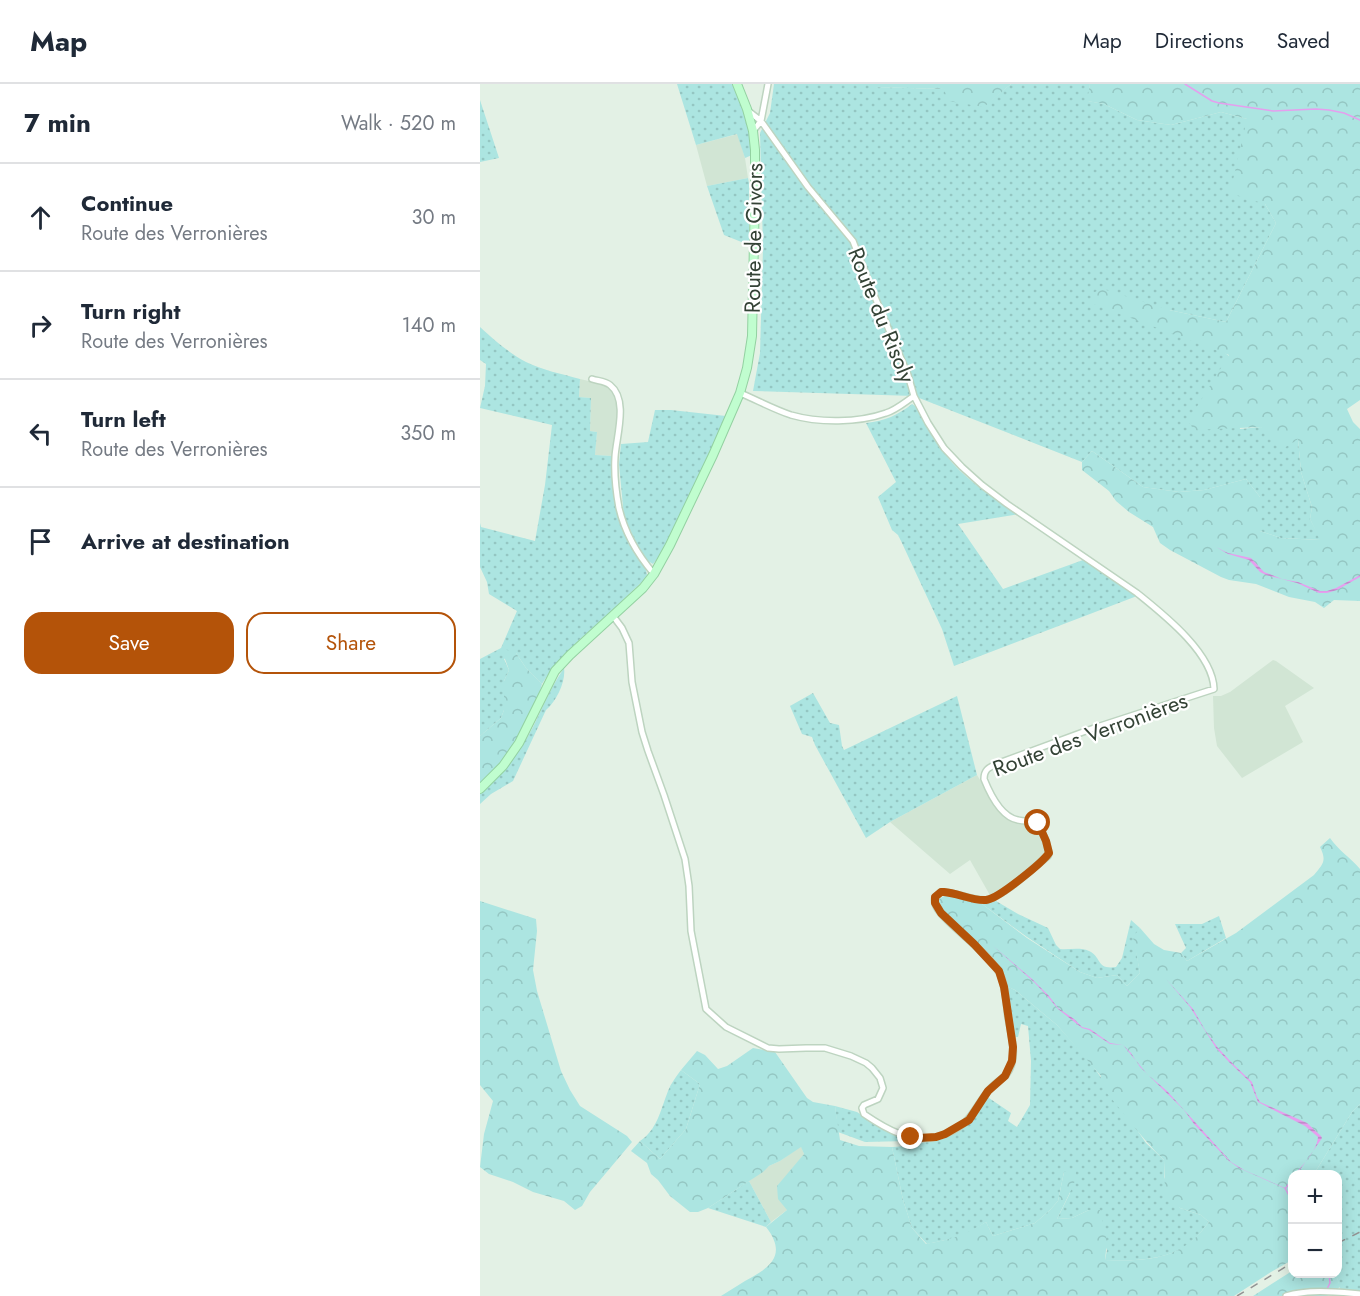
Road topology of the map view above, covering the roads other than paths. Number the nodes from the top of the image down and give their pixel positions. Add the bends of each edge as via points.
1 (737, 84) edge
2 (768, 84) edge
3 (747, 109) junction
4 (761, 121) junction
5 (753, 131) junction
6 (592, 379) dead end
7 (740, 393) junction
8 (914, 396) junction
9 (654, 574) junction
10 (613, 616) junction
11 (480, 789) edge
12 (1360, 1294) edge
13 (1286, 1296) edge

1 - 3 street, Route de Givors
2 - 4 street
3 - 4 street, Route du Risoly
3 - 5 street, Route de Givors
4 - 5 street
4 - 8 street, Route du Risoly via 853,241
5 - 7 street, Route de Givors via 752,336
6 - 9 street via 610,386 617,398 620,410 615,458 620,508 630,540
7 - 8 street via 788,414 832,421 870,418 889,412
7 - 9 street, Route de Givors
8 - 10 street, Route des Verronières via 944,448 962,467 1007,504 1143,598 1195,646 1214,683 1214,689 996,764 984,774 1006,814 1038,823 1049,853 993,898 983,900 944,892 935,897 941,913 999,971 1013,1047 1008,1071 961,1126 928,1138 889,1129 862,1111 864,1105 878,1099 883,1088 880,1077 866,1063 825,1048 768,1048 726,1028 706,1009 691,931 685,859 642,732 629,643
9 - 10 street, Route de Givors
10 - 11 street, Route de Givors via 551,677 519,743
12 - 13 street via 1315,1292

